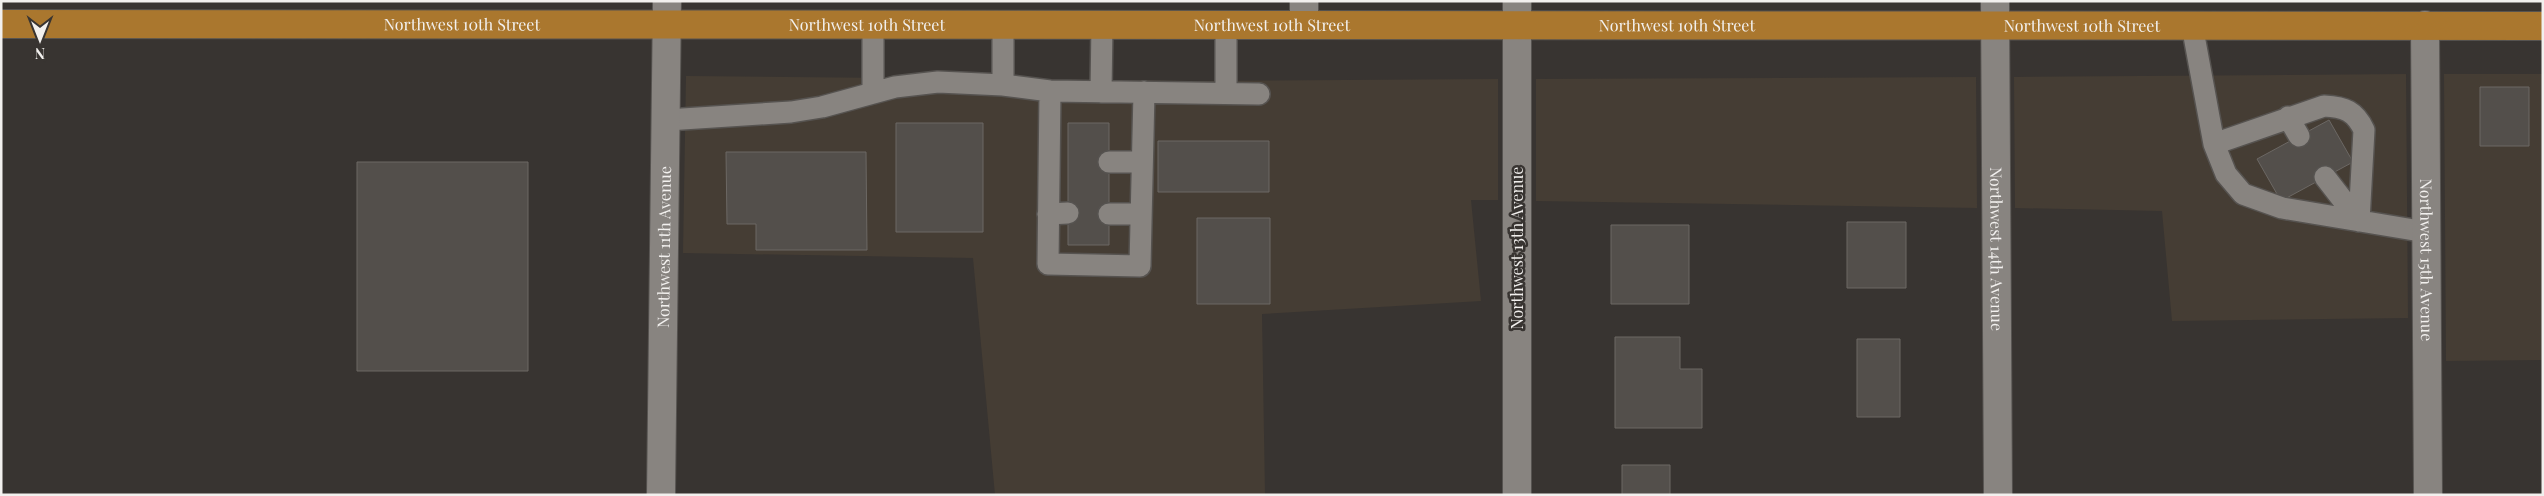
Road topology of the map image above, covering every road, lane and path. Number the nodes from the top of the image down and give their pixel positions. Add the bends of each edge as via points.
1 (668, 13) edge
2 (1304, 13) edge
3 (1517, 13) edge
4 (1995, 13) edge
5 (1003, 23) junction
6 (1, 24) edge
7 (873, 25) junction
8 (1102, 25) junction
9 (1226, 25) junction
10 (2192, 25) junction
11 (2425, 25) junction
12 (2543, 26) edge
13 (1003, 85) junction
14 (1050, 91) junction
15 (1101, 92) junction
16 (1144, 92) junction
17 (873, 93) junction
18 (1226, 93) junction
19 (1259, 94) dead end
20 (2288, 117) junction
21 (667, 120) junction
22 (2300, 136) dead end
23 (2214, 144) junction
24 (1109, 162) dead end
25 (1142, 162) junction
26 (2325, 177) dead end
27 (1109, 214) dead end
28 (1141, 214) junction
29 (2359, 221) junction
30 (2426, 232) junction
31 (661, 495) edge
32 (1517, 495) edge
33 (1998, 495) edge
34 (2428, 495) edge

1 - 6 highway, Northwest 10th Street
1 - 7 highway, Northwest 10th Street
1 - 21 street, Northwest 11th Avenue
2 - 3 highway, Northwest 10th Street
2 - 9 highway, Northwest 10th Street
3 - 4 highway, Northwest 10th Street
3 - 32 street, Northwest 13th Avenue
4 - 10 highway, Northwest 10th Street
4 - 33 street, Northwest 14th Avenue
5 - 7 highway, Northwest 10th Street
5 - 8 highway, Northwest 10th Street
5 - 13 lane
7 - 17 lane
8 - 9 highway, Northwest 10th Street
8 - 15 lane
9 - 18 lane
10 - 11 highway, Northwest 10th Street
10 - 23 lane
11 - 12 highway, Northwest 10th Street
11 - 30 street, Northwest 15th Avenue
13 - 14 lane
13 - 17 lane via 938,82
14 - 15 lane
14 - 28 lane via 1059,161 1058,214 1048,264 1140,266
15 - 16 lane
16 - 18 lane
16 - 25 lane
17 - 21 lane via 791,112
18 - 19 lane
20 - 22 lane
20 - 23 lane
20 - 29 lane via 2324,106 2343,107 2357,117 2364,130
21 - 31 street, Northwest 11th Avenue
23 - 29 lane via 2226,174 2243,194 2282,208
24 - 25 lane
25 - 28 lane
26 - 29 lane
27 - 28 lane
29 - 30 lane
30 - 34 street, Northwest 15th Avenue

